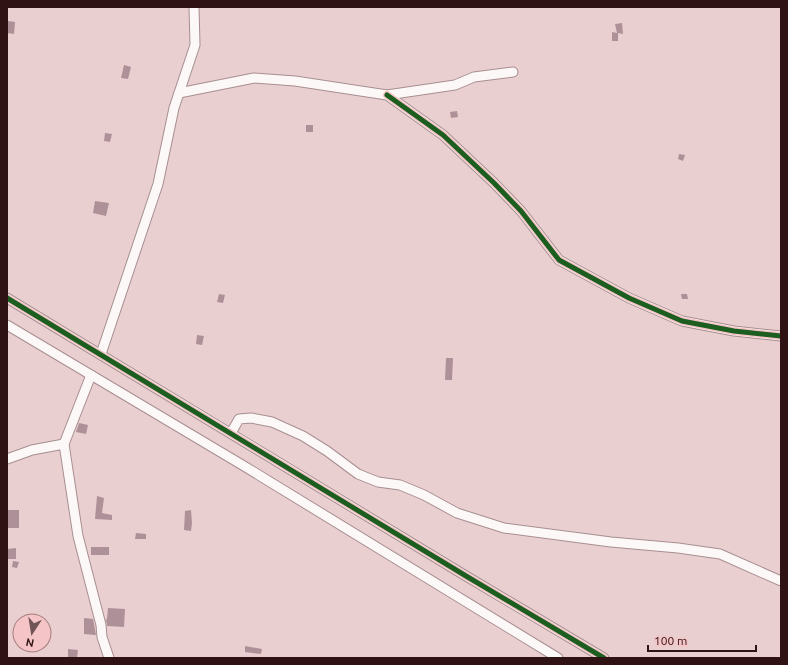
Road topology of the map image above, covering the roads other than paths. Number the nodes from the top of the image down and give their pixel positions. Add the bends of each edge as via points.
1 (194, 7) edge
2 (513, 72) dead end
3 (179, 93) junction
4 (387, 95) junction
5 (7, 298) edge
6 (7, 325) edge
7 (781, 336) edge
8 (101, 354) junction
9 (91, 375) junction
10 (230, 433) junction
11 (64, 444) junction
12 (7, 459) edge
13 (781, 581) edge
14 (108, 658) edge
15 (558, 658) edge
16 (604, 658) edge

1 - 3 street via 195,45
2 - 4 street via 474,77 455,85
3 - 4 street via 254,78 295,80
3 - 8 street via 158,184
4 - 7 street via 443,135 494,183 521,211 559,260 629,298 682,321 734,331
5 - 8 street
6 - 9 street
8 - 10 street
9 - 11 street
9 - 15 street
10 - 13 street via 239,419 251,418 272,422 303,436 358,474 378,482 400,485 457,513 504,528 720,554
10 - 16 street
11 - 12 street via 32,450
11 - 14 street via 78,536

